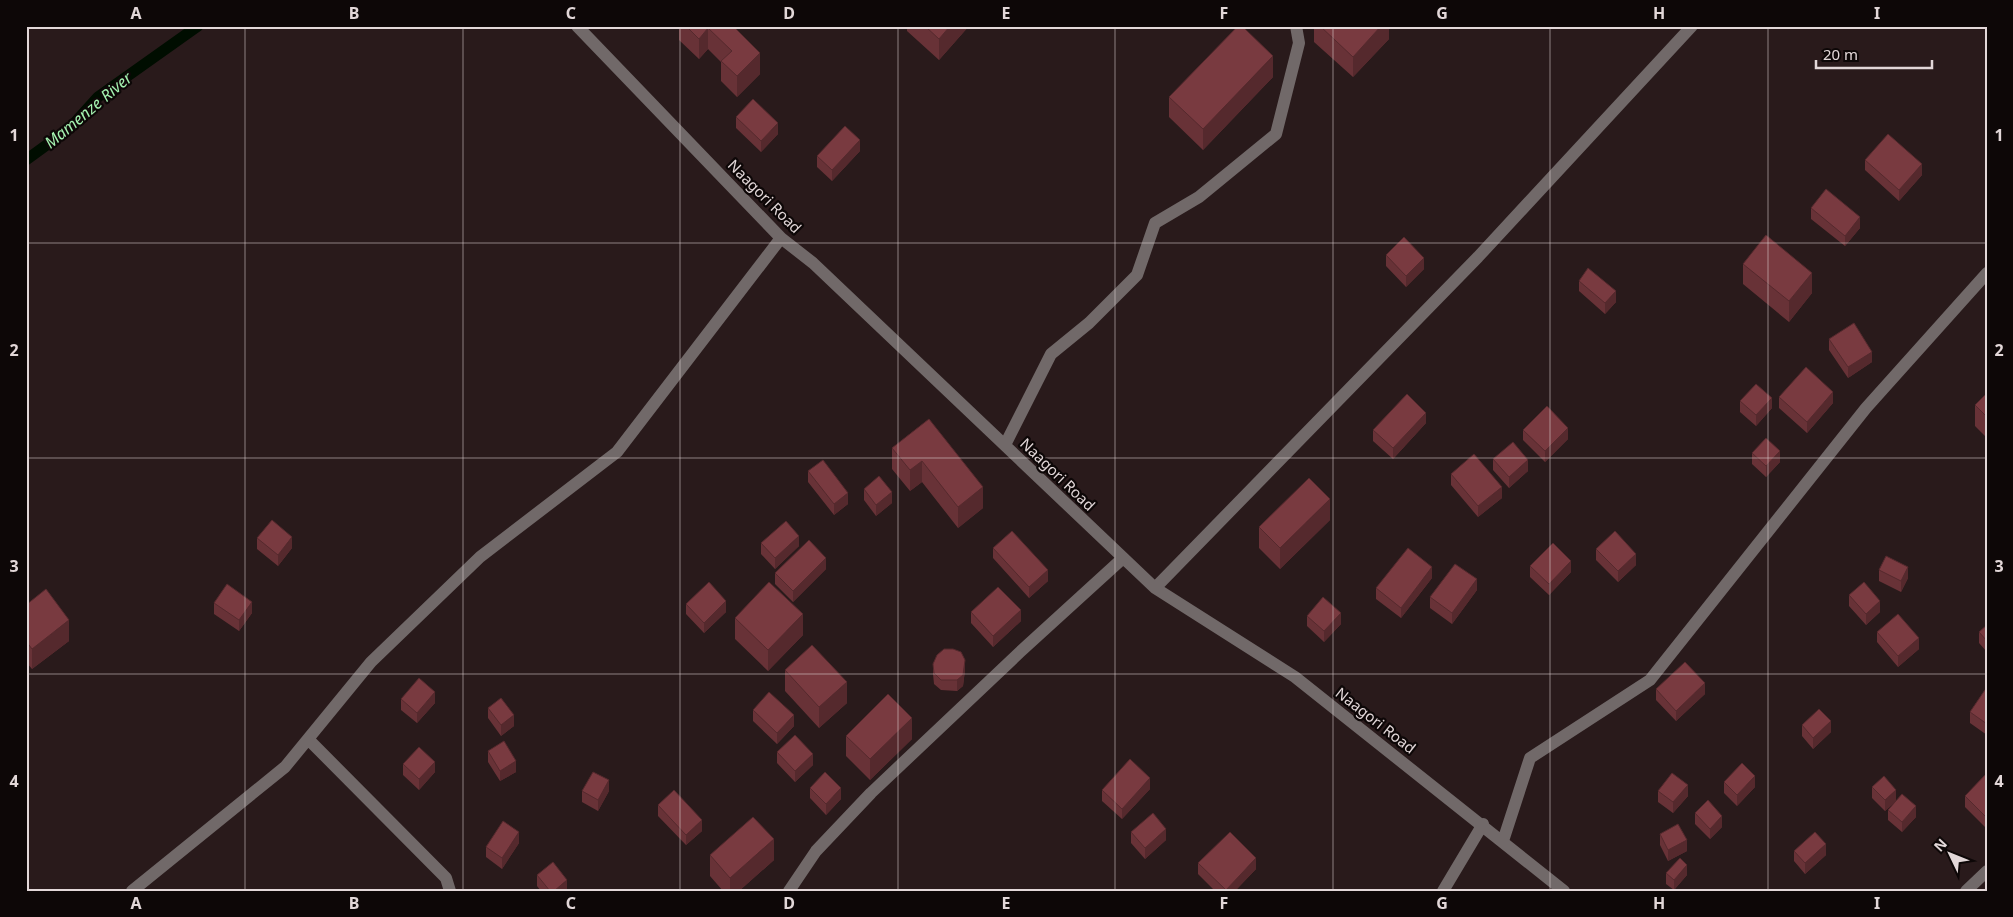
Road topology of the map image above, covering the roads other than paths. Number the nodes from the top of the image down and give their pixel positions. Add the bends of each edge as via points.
1 (577, 26) edge
2 (1296, 26) edge
3 (1692, 26) edge
4 (781, 238) junction
5 (1987, 273) edge
6 (1005, 445) junction
7 (1122, 559) junction
8 (1155, 588) junction
9 (308, 739) junction
10 (1483, 824) junction
11 (1503, 840) junction
12 (1987, 871) edge
13 (132, 891) edge
14 (450, 891) edge
15 (789, 891) edge
16 (1443, 891) edge
17 (1564, 891) edge
18 (1966, 891) edge

1 - 4 street, Naagori Road
2 - 6 street via 1299,43 1276,134 1199,197 1155,223 1137,275 1089,323 1051,354
3 - 8 street via 1478,257
4 - 6 street, Naagori Road via 813,263
4 - 9 street via 617,452 480,557 371,662
5 - 11 street via 1866,408 1650,680 1530,758
6 - 7 street, Naagori Road
7 - 8 street, Naagori Road
7 - 15 street via 871,793 816,851
8 - 10 street, Naagori Road via 1295,677
9 - 13 street via 285,768
9 - 14 street via 446,878
10 - 11 street, Naagori Road
10 - 16 street
11 - 17 street, Naagori Road
12 - 18 street

